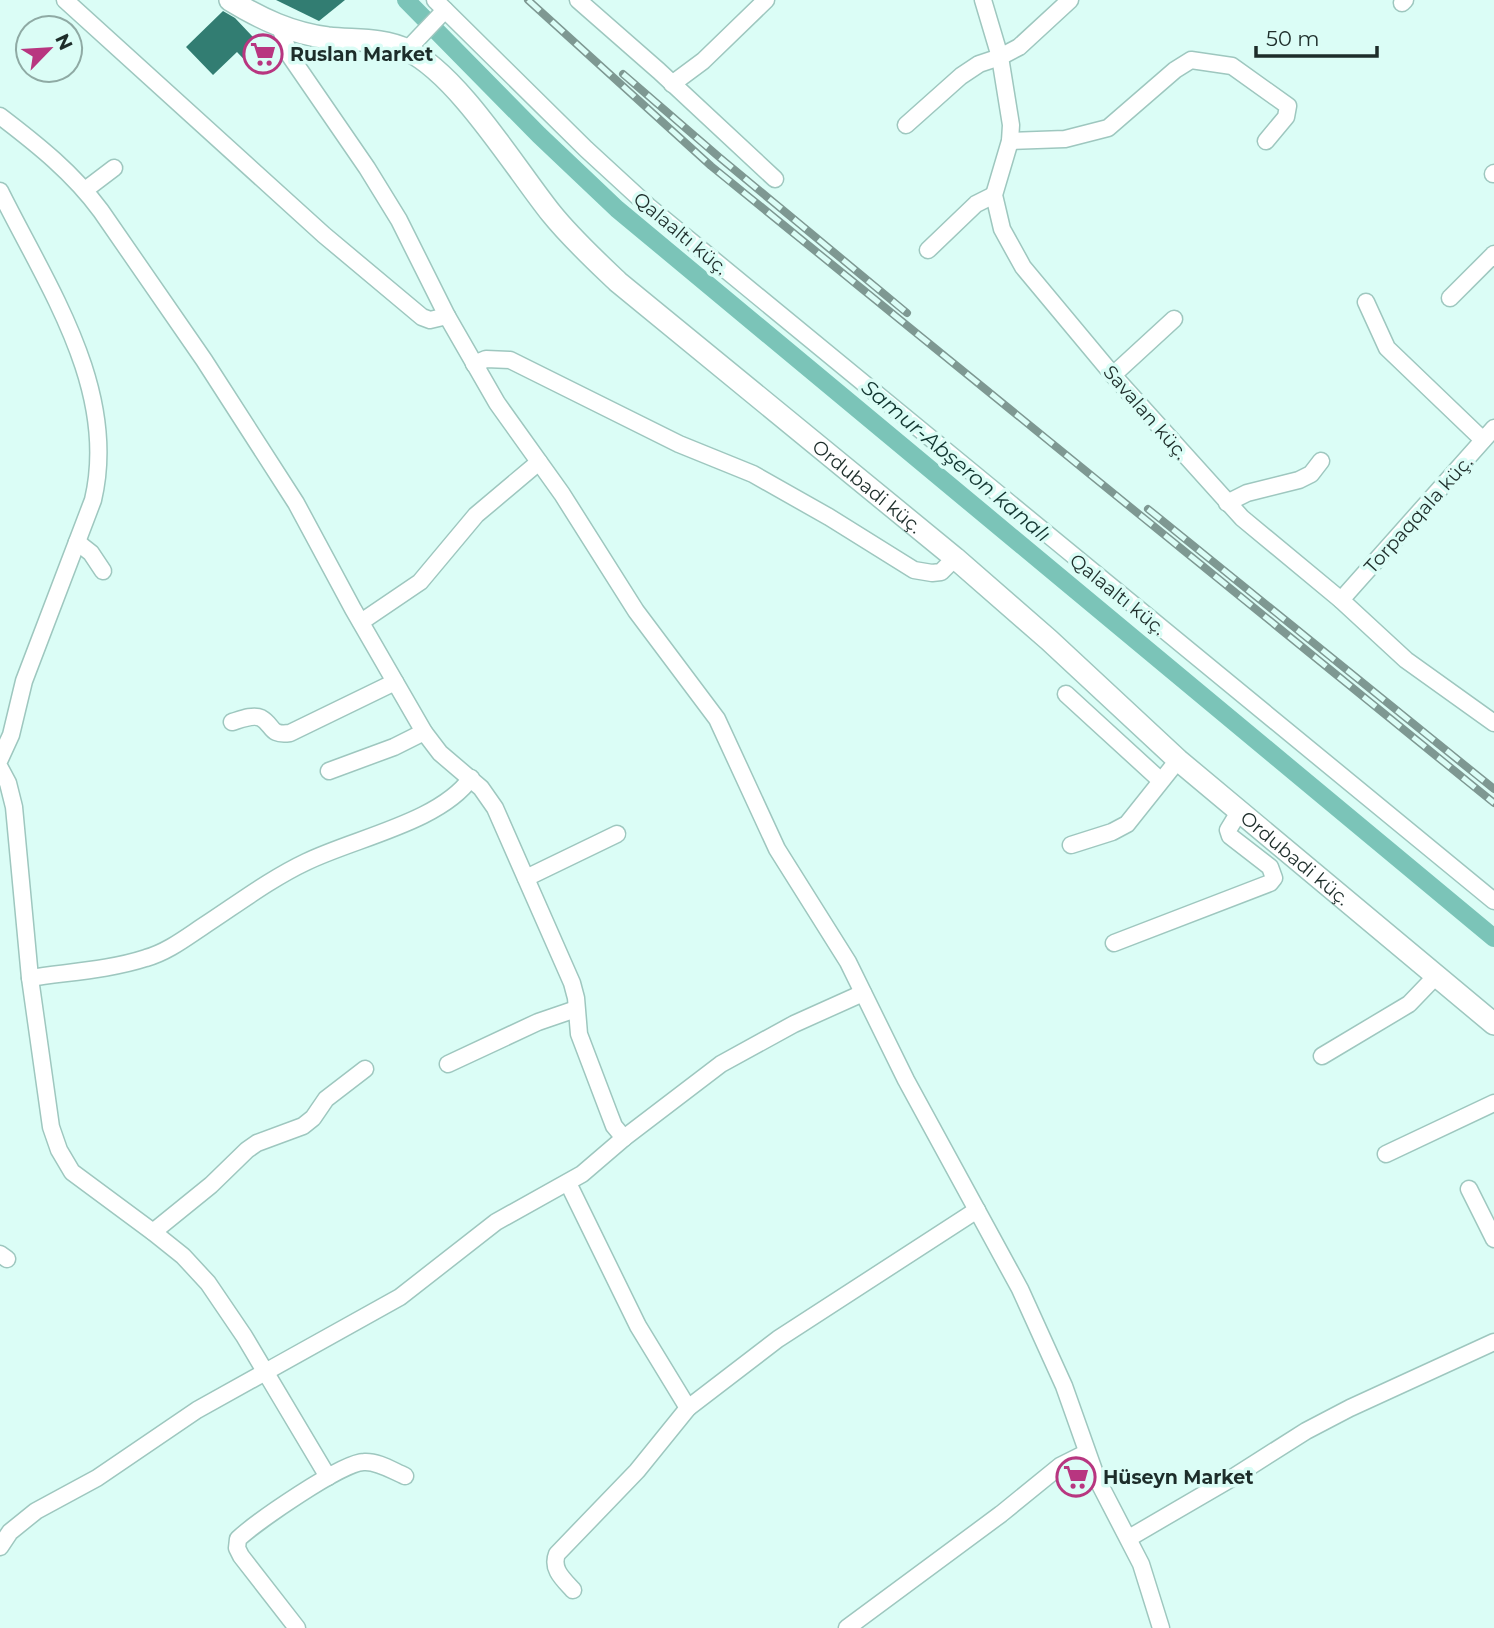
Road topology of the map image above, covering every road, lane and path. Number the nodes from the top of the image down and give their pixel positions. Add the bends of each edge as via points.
1 (65, 0) edge
2 (230, 0) edge
3 (578, 0) edge
4 (766, 0) edge
5 (983, 0) edge
6 (1070, 0) edge
7 (440, 5) edge
8 (280, 27) junction
9 (407, 50) junction
10 (1000, 57) junction
11 (672, 84) junction
12 (0, 116) edge
13 (906, 125) dead end
14 (1010, 141) junction
15 (1266, 141) dead end
16 (114, 168) dead end
17 (775, 178) dead end
18 (85, 190) junction
19 (0, 191) edge
20 (994, 195) junction
21 (928, 250) dead end
22 (1494, 254) edge
23 (1450, 298) dead end
24 (1366, 302) dead end
25 (447, 316) junction
26 (1174, 319) dead end
27 (474, 364) junction
28 (1113, 375) junction
29 (1489, 434) edge
30 (1321, 461) dead end
31 (539, 462) junction
32 (1227, 503) junction
33 (77, 542) junction
34 (955, 558) junction
35 (103, 571) dead end
36 (1341, 600) junction
37 (361, 622) junction
38 (395, 682) junction
39 (1066, 694) dead end
40 (232, 722) dead end
41 (1494, 723) edge
42 (424, 732) junction
43 (0, 758) edge
44 (1178, 760) junction
45 (0, 768) edge
46 (329, 771) dead end
47 (471, 778) junction
48 (1160, 780) junction
49 (1240, 812) junction
50 (617, 834) dead end
51 (1071, 845) dead end
52 (526, 878) junction
53 (1494, 901) edge
54 (1114, 943) dead end
55 (1435, 977) junction
56 (30, 978) junction
57 (863, 993) junction
58 (576, 1009) junction
59 (1494, 1024) edge
60 (1322, 1056) dead end
61 (448, 1064) dead end
62 (365, 1069) dead end
63 (1494, 1103) edge
64 (624, 1138) junction
65 (1386, 1154) dead end
66 (568, 1183) junction
67 (1469, 1189) dead end
68 (978, 1210) junction
69 (153, 1231) junction
70 (1494, 1238) edge
71 (1494, 1342) edge
72 (264, 1371) junction
73 (688, 1408) junction
74 (1086, 1453) junction
75 (405, 1476) dead end
76 (328, 1477) junction
77 (1129, 1538) junction
78 (0, 1546) edge
79 (573, 1590) dead end
80 (297, 1628) edge
81 (847, 1628) edge
82 (1161, 1628) edge

1 - 25 street via 324,235 422,317
2 - 8 street, Ordubadi küç.
3 - 11 street
4 - 11 street via 703,61
5 - 10 street, Savalan küç.
6 - 10 street via 1019,47
7 - 9 street
7 - 53 street, Qalaaltı küç. via 648,206
8 - 9 street, Ordubadi küç. via 331,38 372,40
8 - 25 street via 290,56 399,220
9 - 34 street, Ordubadi küç. via 457,92 552,214 618,282
10 - 13 street via 961,76
10 - 14 street, Savalan küç.
11 - 17 street
12 - 18 street via 48,152
14 - 15 street via 1065,139 1108,128 1191,60 1232,66 1288,106 1286,117
14 - 20 street, Savalan küç.
16 - 18 street
18 - 37 street via 244,420
19 - 33 street via 63,316 93,402 98,477
20 - 21 street via 976,204
20 - 28 street, Savalan küç. via 1002,229 1023,267
22 - 23 street
24 - 29 street via 1387,348
25 - 27 street
26 - 28 street
27 - 31 street
27 - 34 street via 486,359 510,360 679,444 753,474 914,570 941,572
28 - 32 street, Savalan küç.
29 - 36 street, Torpaqqala küç.
30 - 32 street via 1299,480
31 - 37 street via 476,515 420,582
31 - 57 street via 636,611 717,719 777,849 833,935
32 - 36 street, Savalan küç.
33 - 35 street
33 - 43 street
34 - 44 street, Ordubadi küç.
36 - 41 street, Savalan küç. via 1406,660
37 - 38 street
38 - 40 street via 290,733 272,731 261,718
38 - 42 street
39 - 48 street
42 - 46 street
42 - 47 street via 440,753
44 - 48 street
44 - 49 street, Ordubadi küç.
45 - 56 street via 15,807
47 - 52 street via 495,808
47 - 56 street via 451,800 307,861 148,958
48 - 51 street via 1127,824
49 - 54 street via 1228,830 1230,836 1270,867 1274,878 1270,883
49 - 55 street, Ordubadi küç.
50 - 52 street
52 - 58 street via 572,983
55 - 59 street, Ordubadi küç.
55 - 60 street via 1409,1004
56 - 69 street via 51,1127 59,1150 72,1172
57 - 64 street via 732,1058
57 - 68 street
58 - 61 street
58 - 64 street via 579,1034 614,1126
62 - 69 street via 326,1099 303,1126 247,1150
63 - 65 street
64 - 66 street
66 - 72 street via 496,1223 400,1297
66 - 73 street via 638,1326
67 - 70 street
68 - 73 street via 778,1339
68 - 74 street via 1046,1344
69 - 72 street via 208,1283
71 - 77 street via 1306,1431
72 - 76 street
72 - 78 street via 37,1511
73 - 79 street via 637,1471 557,1554 558,1573
74 - 77 street
74 - 81 street via 1060,1466
75 - 76 street via 364,1462
76 - 80 street via 238,1539 241,1556
77 - 82 street

